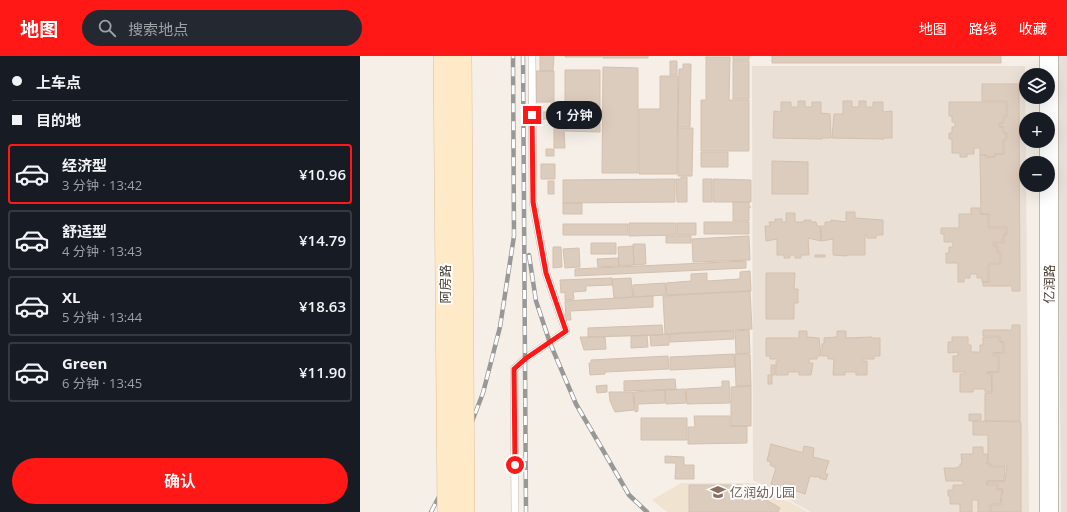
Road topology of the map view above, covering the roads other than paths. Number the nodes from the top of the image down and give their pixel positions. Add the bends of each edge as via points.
1 (444, 56) edge
2 (461, 56) edge
3 (532, 56) edge
4 (1049, 56) edge
5 (448, 512) edge
6 (464, 512) edge
7 (515, 512) edge
8 (1049, 512) edge

1 - 5 main road, 阿房路, bridge
2 - 6 main road, 阿房路, bridge
3 - 7 lane via 533,202 546,273 566,331 514,369
4 - 8 street, 亿润路

